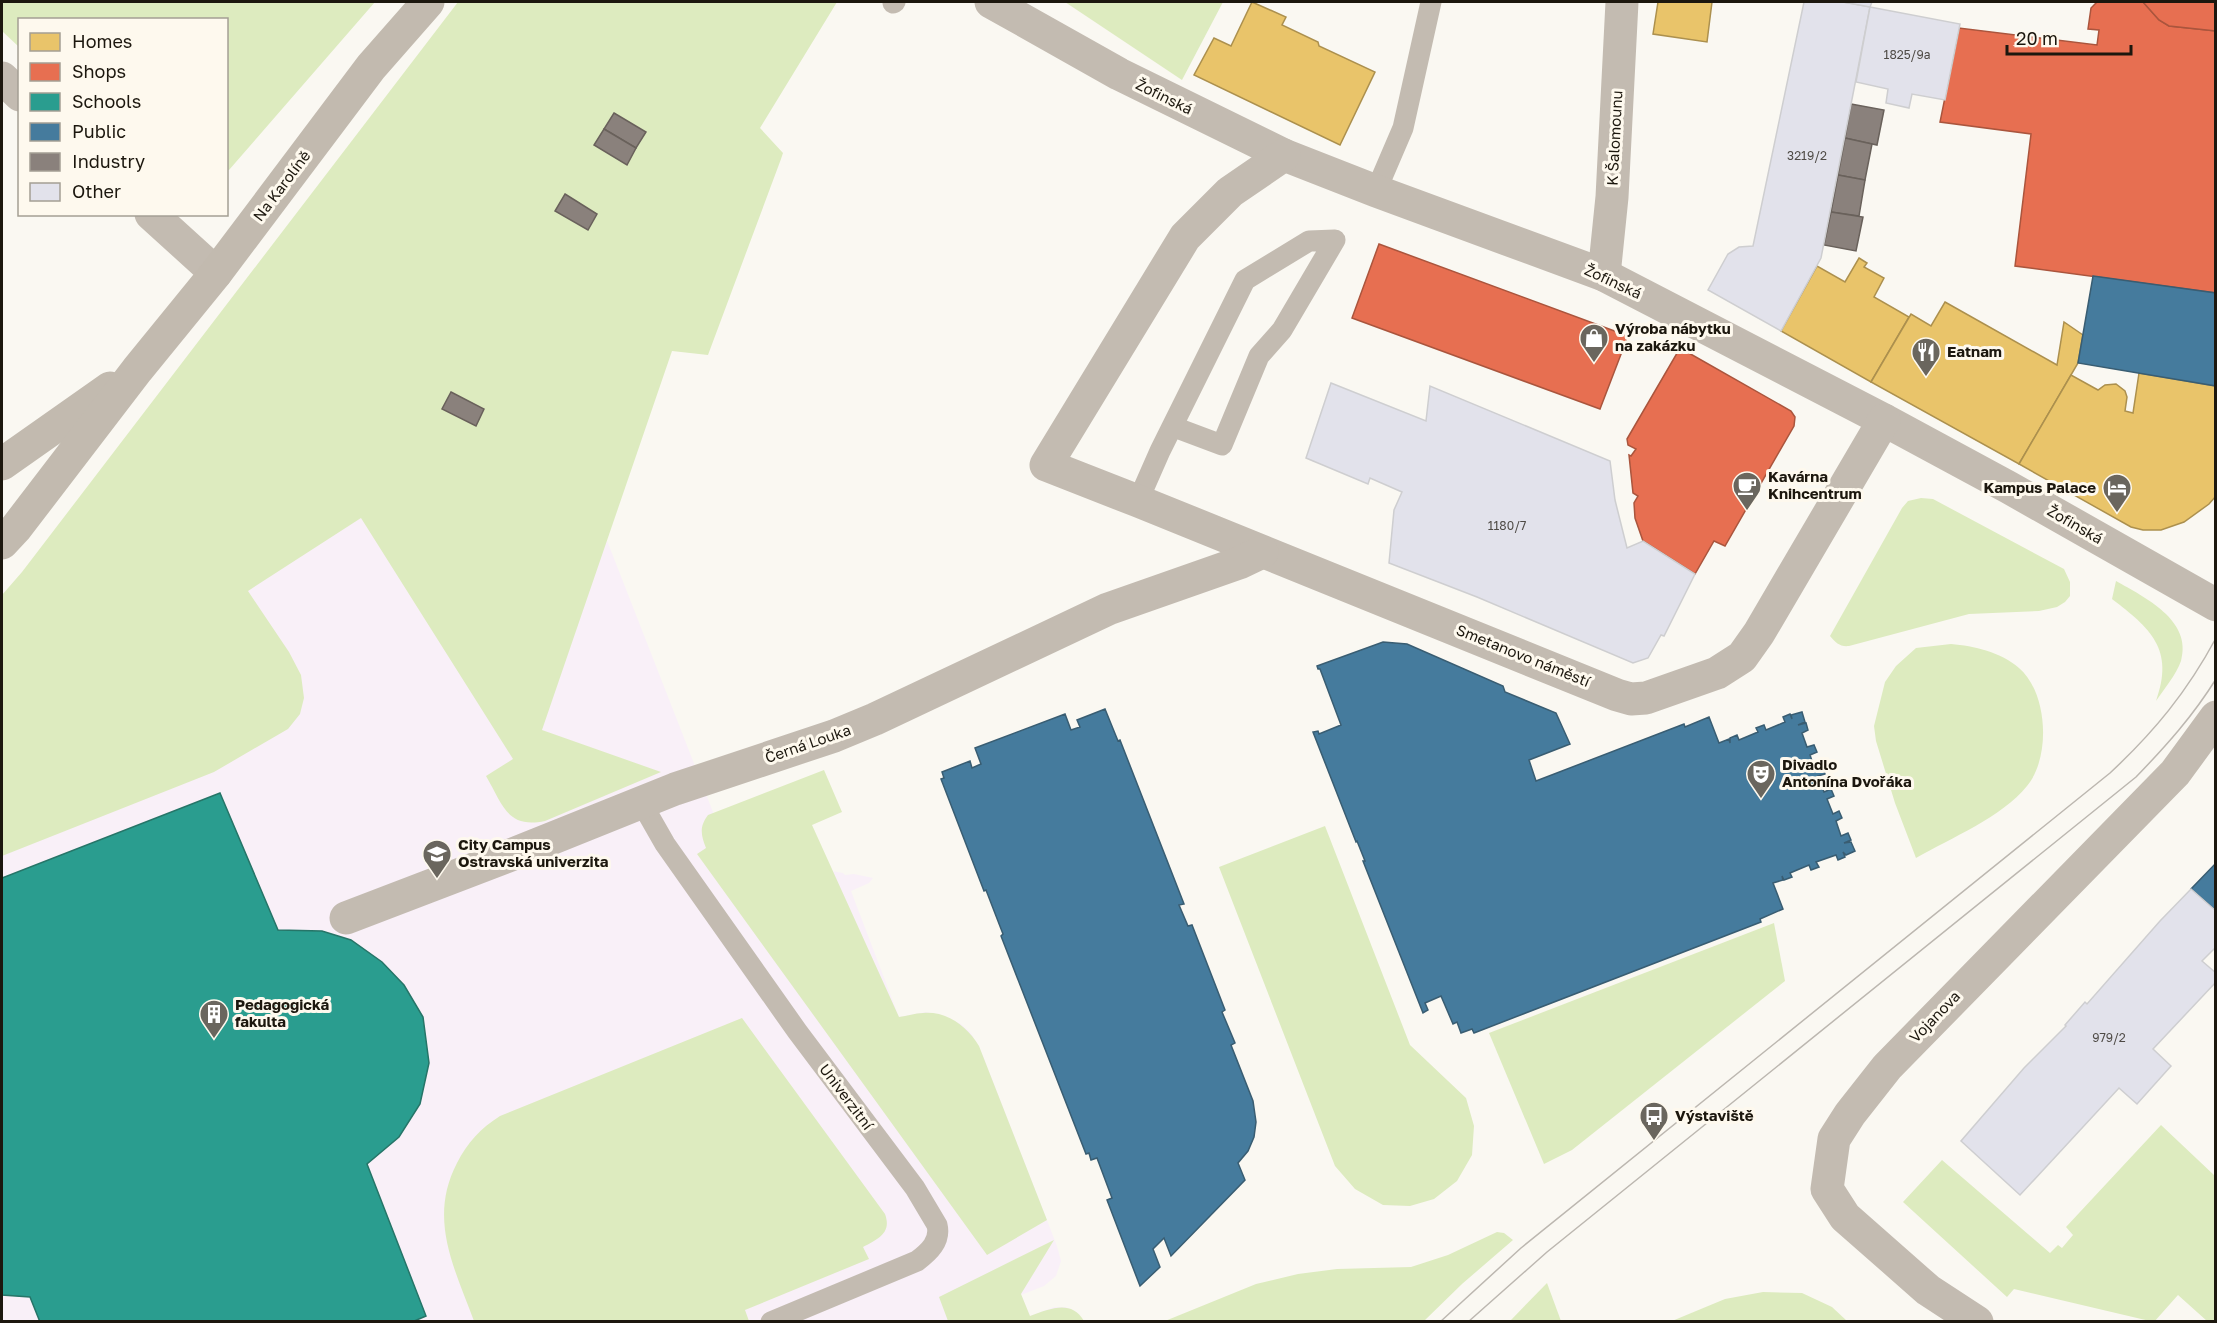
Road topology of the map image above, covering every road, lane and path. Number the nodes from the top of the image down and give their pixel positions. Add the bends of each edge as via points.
1 (428, 2) edge
2 (992, 2) edge
3 (1431, 2) edge
4 (1622, 2) edge
5 (2, 78) edge
6 (18, 93) edge
7 (1284, 155) junction
8 (1376, 191) junction
9 (153, 216) edge
10 (216, 273) junction
11 (1604, 275) junction
12 (136, 370) junction
13 (1884, 420) junction
14 (1173, 427) junction
15 (2, 464) edge
16 (1138, 501) junction
17 (2, 543) edge
18 (1262, 552) junction
19 (2216, 578) edge
20 (2172, 580) junction
21 (2216, 605) edge
22 (2216, 717) edge
23 (641, 802) junction
24 (346, 918) dead end
25 (771, 1322) edge
26 (1977, 1322) edge

1 - 10 street, Na Karolíně via 371,67
2 - 7 street, Žofinská via 1119,74
3 - 8 lane via 1403,128
4 - 11 street, K Šalomounu
5 - 6 street
7 - 8 street, Žofinská
7 - 16 street, Smetanovo náměstí via 1230,192 1185,237 1046,465
8 - 11 street, Žofinská
9 - 10 street
10 - 12 street, Na Karolíně
11 - 13 street, Žofinská
12 - 15 street
12 - 17 street
13 - 18 street, Smetanovo náměstí via 1742,657 1717,674 1646,698 1631,699
13 - 20 street, Žofinská
14 - 14 lane via 1245,280 1309,241 1335,240 1282,330 1259,356 1222,445
14 - 16 lane
16 - 18 street, Smetanovo náměstí
18 - 23 street, Černá Louka via 1108,609 834,736
19 - 20 street via 2183,585
20 - 21 street, Žofinská
22 - 26 street, Vojanova via 2175,773 1887,1067 1834,1139 1827,1189 1845,1216 1929,1290
23 - 24 street, Černá Louka
23 - 25 lane, Univerzitní via 664,844 915,1188 937,1225 932,1247 917,1261

